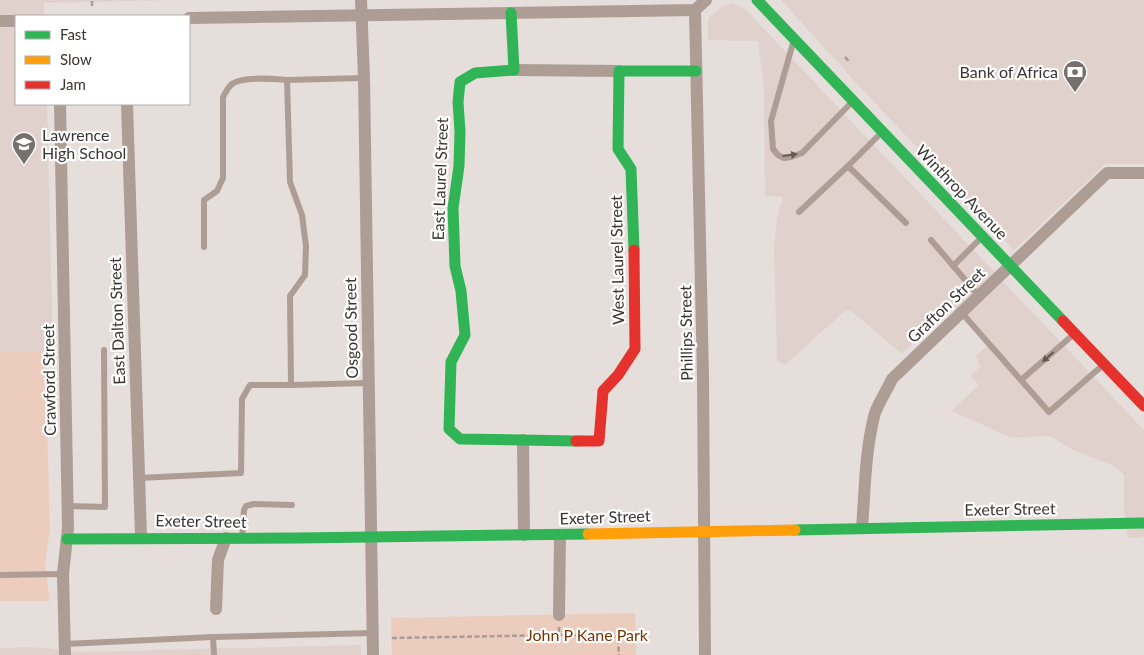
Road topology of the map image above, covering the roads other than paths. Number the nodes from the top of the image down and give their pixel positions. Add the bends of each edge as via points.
1 (361, 0) edge
2 (706, 0) edge
3 (757, 0) edge
4 (694, 10) junction
5 (511, 13) junction
6 (361, 15) junction
7 (190, 18) edge
8 (0, 21) edge
9 (15, 21) edge
10 (794, 40) junction
11 (514, 70) junction
12 (619, 71) junction
13 (696, 71) junction
14 (364, 78) junction
15 (288, 80) junction
16 (853, 101) junction
17 (60, 105) edge
18 (127, 105) edge
19 (882, 132) junction
20 (848, 166) junction
21 (1144, 173) edge
22 (799, 212) dead end
23 (906, 223) dead end
24 (982, 237) junction
25 (931, 240) dead end
26 (204, 247) dead end
27 (953, 266) junction
28 (1010, 266) junction
29 (979, 296) junction
30 (961, 312) junction
31 (1075, 334) junction
32 (104, 350) dead end
33 (1104, 364) junction
34 (1021, 380) junction
35 (368, 383) junction
36 (291, 384) junction
37 (1144, 406) edge
38 (523, 440) junction
39 (139, 478) junction
40 (292, 505) dead end
41 (68, 506) junction
42 (1144, 523) edge
43 (862, 528) junction
44 (703, 531) junction
45 (524, 535) junction
46 (560, 535) junction
47 (141, 537) junction
48 (226, 538) junction
49 (242, 538) junction
50 (371, 538) junction
51 (67, 539) junction
52 (63, 574) junction
53 (0, 575) edge
54 (216, 609) dead end
55 (559, 615) road end
56 (373, 633) junction
57 (213, 637) junction
58 (65, 649) edge
59 (214, 655) edge
60 (373, 655) edge
61 (705, 655) edge

1 - 6 street, Osgood Street
2 - 4 street
3 - 10 street, Winthrop Avenue
4 - 5 street
4 - 13 street, Phillips Street
5 - 6 street
5 - 11 street
6 - 7 street
6 - 14 street, Osgood Street
8 - 9 street
10 - 16 street, Winthrop Avenue
10 -> 16 lane via 771,120 773,149 778,155 784,158 802,153
11 - 12 street
11 - 38 street, East Laurel Street via 475,73 460,82 458,171 453,208 455,266 465,334 450,362 449,429 460,439
12 - 13 street
12 - 38 street, West Laurel Street via 618,149 631,169 635,349 618,375 602,391 599,441
13 - 44 street, Phillips Street
14 - 15 lane
14 - 35 street, Osgood Street
15 - 26 lane via 253,79 234,83 227,89 223,97 223,178 217,191 204,200
15 - 36 lane via 290,182 302,215 306,246 305,275 290,296
16 - 19 street, Winthrop Avenue
17 - 41 street, Crawford Street
18 - 39 street, East Dalton Street
19 - 20 lane
19 - 24 street, Winthrop Avenue
20 - 22 lane
20 - 23 lane
21 - 28 street, Grafton Street via 1107,173
24 - 27 lane
24 - 28 street, Winthrop Avenue
25 - 27 lane
27 - 29 lane
28 - 29 street, Grafton Street
28 - 31 street, Winthrop Avenue
29 - 30 street, Grafton Street
30 - 34 lane
30 - 43 street, Grafton Street via 892,379 876,412 866,472
31 - 33 street, Winthrop Avenue
31 -> 34 lane
32 - 41 lane via 105,506
33 - 34 lane via 1049,412
33 - 37 street, Winthrop Avenue
35 - 36 lane
35 - 50 street, Osgood Street
36 - 39 lane via 250,385 242,399 242,473
38 - 45 street
39 - 47 street, East Dalton Street
40 - 49 lane via 246,506
41 - 51 street, Crawford Street
42 - 43 street, Exeter Street
43 - 44 street, Exeter Street
44 - 46 street, Exeter Street
44 - 61 street, Phillips Street
45 - 46 street, Exeter Street
45 - 50 street, Exeter Street
46 - 55 street
47 - 48 street, Exeter Street
47 - 51 street, Exeter Street
48 - 49 street, Exeter Street
48 - 54 street via 218,560
49 - 50 street, Exeter Street
50 - 56 street, Osgood Street
51 - 52 street, Crawford Street
52 - 53 lane
52 - 58 street, Crawford Street
56 - 57 lane
56 - 60 street, Osgood Street
57 - 58 lane
57 - 59 lane

